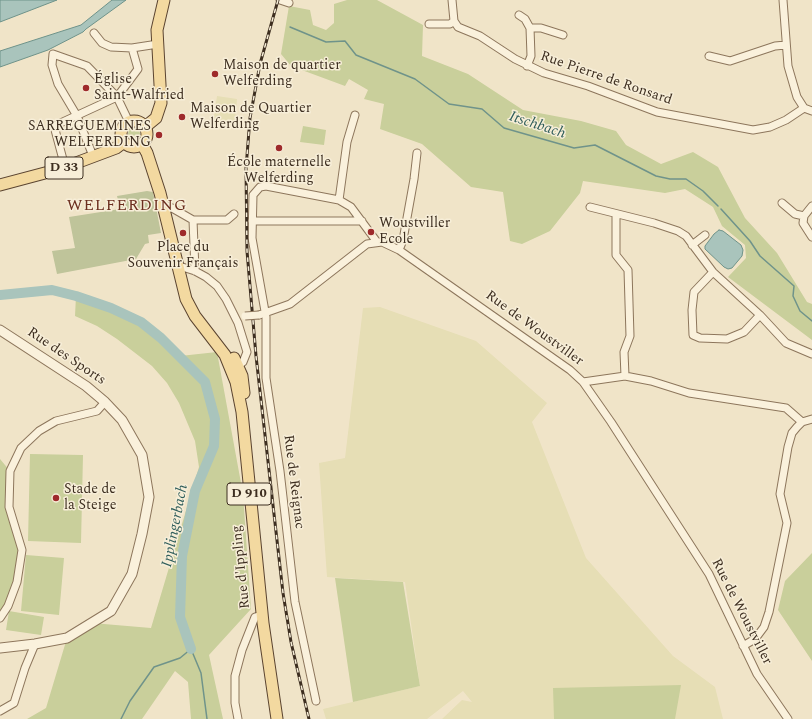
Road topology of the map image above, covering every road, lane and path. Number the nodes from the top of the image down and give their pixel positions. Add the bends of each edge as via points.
1 (164, 0) edge
2 (280, 0) edge
3 (452, 0) edge
4 (783, 0) edge
5 (289, 3) dead end
6 (520, 15) dead end
7 (454, 21) junction
8 (429, 24) dead end
9 (530, 28) junction
10 (94, 33) dead end
11 (563, 35) dead end
12 (158, 44) junction
13 (786, 45) junction
14 (132, 48) junction
15 (709, 56) dead end
16 (527, 66) junction
17 (117, 97) junction
18 (804, 108) junction
19 (812, 111) edge
20 (355, 115) dead end
21 (77, 116) junction
22 (129, 122) junction
23 (145, 128) junction
24 (124, 142) junction
25 (142, 144) junction
26 (417, 153) dead end
27 (93, 156) junction
28 (66, 167) junction
29 (0, 186) edge
30 (339, 200) junction
31 (782, 203) dead end
32 (163, 206) junction
33 (812, 206) edge
34 (590, 207) dead end
35 (234, 214) dead end
36 (616, 214) junction
37 (804, 216) junction
38 (193, 220) junction
39 (252, 221) junction
40 (362, 221) junction
41 (705, 234) dead end
42 (812, 237) edge
43 (377, 242) junction
44 (692, 245) junction
45 (399, 250) junction
46 (176, 265) junction
47 (195, 271) junction
48 (713, 272) junction
49 (263, 314) junction
50 (760, 315) junction
51 (235, 316) junction
52 (0, 330) edge
53 (812, 354) edge
54 (235, 367) junction
55 (625, 376) junction
56 (583, 382) junction
57 (105, 402) junction
58 (812, 419) edge
59 (802, 422) junction
60 (262, 615) junction
61 (0, 618) edge
62 (35, 644) junction
63 (743, 646) junction
64 (0, 648) edge
65 (316, 701) dead end
66 (0, 711) edge
67 (238, 719) edge
68 (277, 719) edge
69 (788, 719) edge

1 - 12 main road via 158,24
2 - 5 street
3 - 7 street
4 - 13 street
6 - 9 street via 526,19
7 - 8 street via 450,24
7 - 16 street, Rue Pierre de Ronsard via 458,27 480,36
9 - 11 street via 541,28
9 - 16 street via 531,56
10 - 14 street via 102,43 111,47
12 - 14 street
12 - 23 main road via 161,103 156,118
13 - 15 street via 775,46 730,61
13 - 18 street via 788,66 795,90
14 - 17 street via 138,69
16 - 18 street, Rue Pierre de Ronsard via 657,112 702,119 734,128 753,130 770,127
17 - 21 street
17 - 21 street via 87,66 53,54 58,84
17 - 22 street
18 - 19 street
20 - 30 street via 347,142
21 - 27 street
21 - 28 street via 54,126
22 - 23 main road via 139,122
22 - 24 main road via 124,125 121,132
23 - 25 main road via 146,136
24 - 25 main road via 132,146
24 - 27 main road, D 33 via 121,146
25 - 32 main road, Rue d'Ippling / D 910
26 - 45 street
27 - 28 main road, D 33
28 - 29 main road, D 33
30 - 39 street, Rue de Reignac via 262,186 256,189 253,195
30 - 40 street via 351,208
31 - 37 street via 795,214
32 - 38 street
32 - 46 main road, Rue d'Ippling / D 910
33 - 37 street
34 - 36 street
35 - 38 street via 227,220
36 - 44 street via 678,231 686,236
36 - 55 street via 616,255 628,270 630,336 624,352
37 - 42 street via 803,223
38 - 47 street
39 - 40 street
39 - 49 street, Rue de Reignac
40 - 43 street
41 - 44 street
43 - 45 street, Rue de Woustviller
43 - 49 street via 363,247 296,300 283,308
44 - 48 street
45 - 56 street, Rue de Woustviller
46 - 47 street
46 - 54 main road, Rue d'Ippling / D 910 via 189,306
47 - 51 street via 217,286
48 - 50 street
48 - 50 street via 694,292 693,335 700,338 727,339 744,332
49 - 51 street, bridge
49 - 65 street, Rue de Reignac via 266,378 292,579 300,631
50 - 53 street via 786,343
51 - 54 street via 246,352 244,361
52 - 57 street, Rue des Sports via 86,386
54 - 60 main road, Rue d'Ippling / D 910 via 244,386 242,412
55 - 56 street
55 - 59 street via 689,393 786,408
56 - 63 street, Rue de Woustviller via 709,574
57 - 61 street via 97,411 56,420 39,431 21,448 10,471 9,507 22,550 17,582 8,606
57 - 62 street, Rue des Sports via 122,420 142,455 149,497 132,574 111,611 68,638
58 - 59 street
59 - 63 street via 792,433 780,494 787,523 769,612 764,627 755,639
60 - 67 street via 255,617 235,676
60 - 68 main road, Rue d'Ippling / D 910
62 - 64 street, Rue des Sports
62 - 66 street via 14,703
63 - 69 street, Rue de Woustviller

